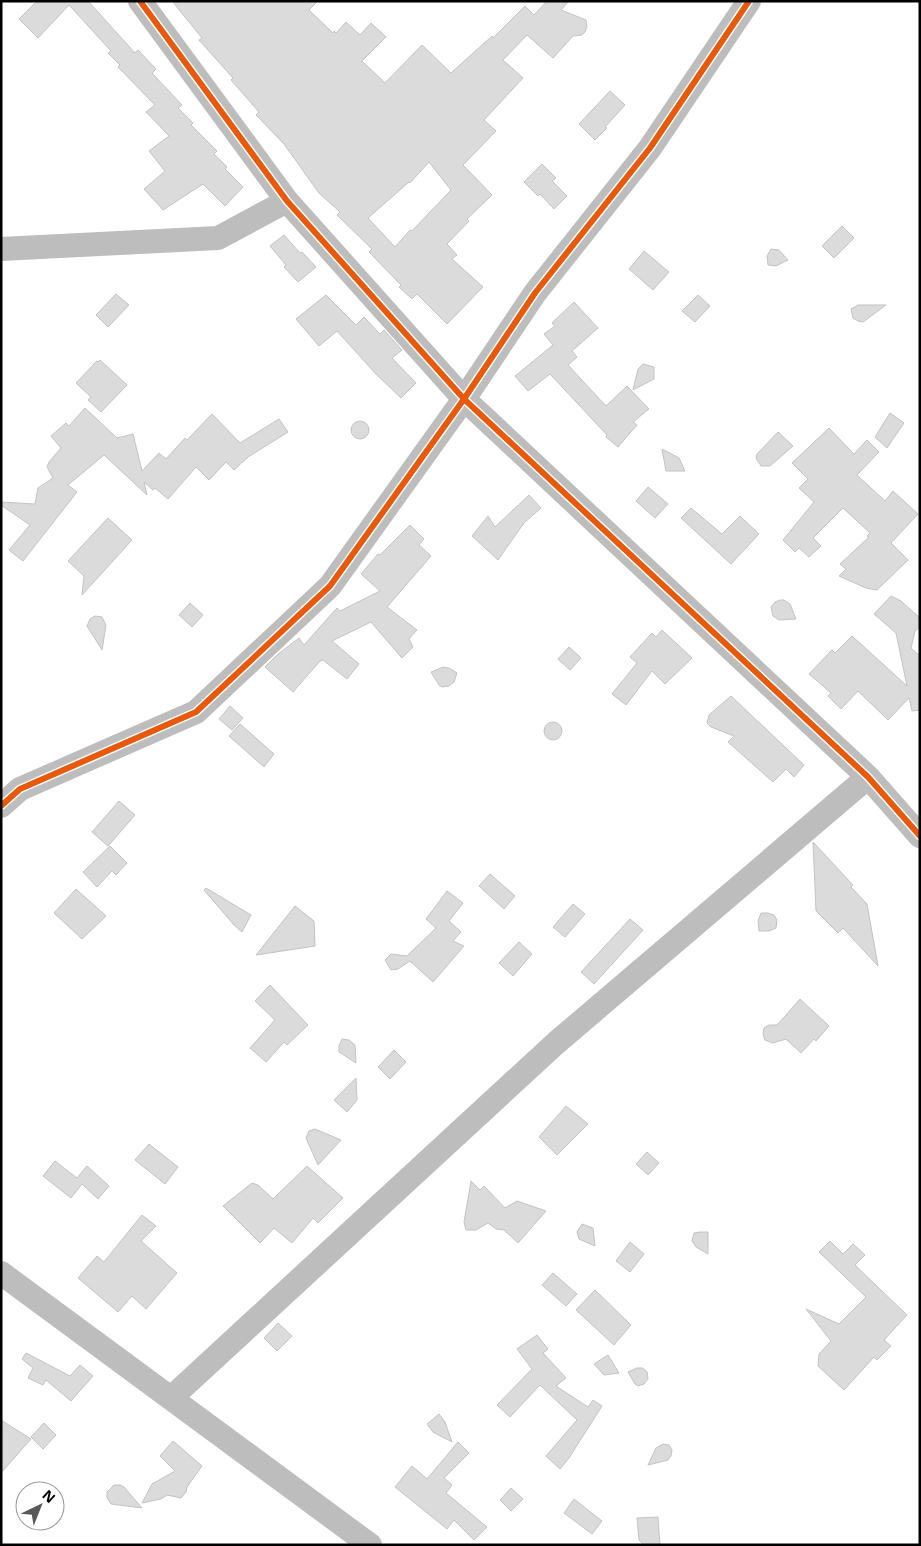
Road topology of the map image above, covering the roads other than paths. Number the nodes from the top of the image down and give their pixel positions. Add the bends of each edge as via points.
1 (140, 1) edge
2 (749, 1) edge
3 (287, 200) junction
4 (1, 249) edge
5 (464, 399) junction
6 (868, 777) junction
7 (1, 806) edge
8 (920, 836) edge
9 (1, 1273) edge
10 (171, 1398) junction
11 (370, 1545) edge

1 - 3 street
2 - 5 street via 650,148 535,293
3 - 4 street via 218,238
3 - 5 street
5 - 6 street
5 - 7 street via 330,586 196,712 20,789
6 - 8 street
6 - 10 street via 556,1043
9 - 10 street
10 - 11 street

